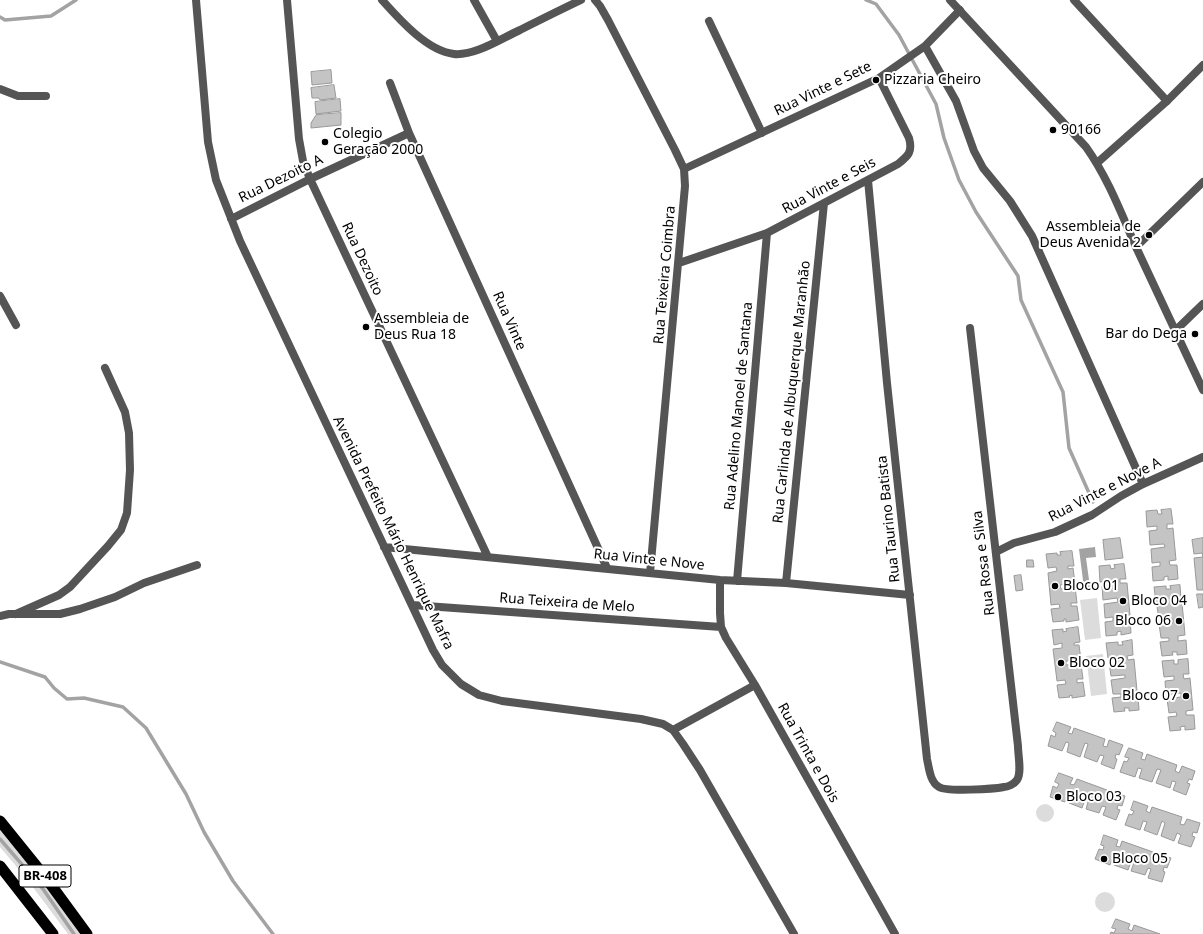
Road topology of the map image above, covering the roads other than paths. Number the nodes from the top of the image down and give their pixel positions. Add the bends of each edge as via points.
1 (196, 0) edge
2 (287, 0) edge
3 (382, 0) edge
4 (474, 0) edge
5 (581, 0) edge
6 (594, 0) edge
7 (950, 0) edge
8 (1074, 0) edge
9 (960, 10) junction
10 (709, 21) dead end
11 (497, 41) junction
12 (925, 46) junction
13 (1203, 65) edge
14 (879, 78) junction
15 (390, 83) dead end
16 (0, 89) edge
17 (46, 96) dead end
18 (1167, 101) junction
19 (409, 133) junction
20 (762, 133) junction
21 (1097, 163) junction
22 (684, 169) junction
23 (310, 178) junction
24 (868, 180) junction
25 (1203, 182) edge
26 (824, 203) junction
27 (231, 219) junction
28 (767, 233) junction
29 (1136, 247) junction
30 (679, 263) junction
31 (0, 296) edge
32 (1203, 304) edge
33 (16, 325) dead end
34 (970, 328) dead end
35 (1175, 331) junction
36 (105, 368) dead end
37 (1203, 390) edge
38 (1203, 457) edge
39 (1144, 484) junction
40 (384, 547) junction
41 (996, 552) junction
42 (488, 557) junction
43 (197, 565) dead end
44 (607, 568) junction
45 (650, 573) junction
46 (720, 580) junction
47 (737, 581) junction
48 (786, 583) junction
49 (910, 596) junction
50 (412, 605) junction
51 (16, 614) junction
52 (0, 616) edge
53 (721, 628) junction
54 (755, 685) junction
55 (672, 730) junction
56 (1004, 787) joint
57 (0, 821) edge
58 (0, 866) edge
59 (53, 934) edge
60 (87, 934) edge
61 (794, 934) edge
62 (896, 934) edge

1 - 27 street, Avenida Prefeito Mário Henrique Mafra via 208,142 216,180
2 - 23 street, Rua Dezoito via 299,139 303,161
3 - 11 street via 422,39 453,54 471,52
4 - 11 street
5 - 11 street
6 - 22 street, Rua Teixeira Coimbra via 608,20
7 - 9 street
8 - 18 street
9 - 12 street, Rua Vinte e Sete
9 - 21 street via 1086,147
10 - 20 street
12 - 14 street, Rua Vinte e Sete
12 - 39 street via 956,101 983,168 1010,201 1032,236
13 - 18 street
14 - 20 street, Rua Vinte e Sete
14 - 24 street, Rua Vinte e Seis via 911,145 907,157
15 - 19 street, Rua Vinte
16 - 17 street via 18,96
18 - 21 street
19 - 23 street, Rua Dezoito A
19 - 44 street, Rua Vinte
20 - 22 street, Rua Vinte e Sete
21 - 29 street
22 - 30 street, Rua Teixeira Coimbra
23 - 27 street, Rua Dezoito A
23 - 42 street, Rua Dezoito
24 - 26 street, Rua Vinte e Seis
24 - 49 street, Rua Taurino Batista
25 - 29 street
26 - 28 street, Rua Vinte e Seis
26 - 48 street, Rua Carlinda de Albuquerque Maranhão
27 - 40 street, Avenida Prefeito Mário Henrique Mafra
28 - 30 street, Rua Vinte e Seis
28 - 47 street, Rua Adelino Manoel de Santana
29 - 35 street
30 - 45 street, Rua Teixeira Coimbra
31 - 33 street
32 - 35 street
34 - 41 street, Rua Rosa e Silva
35 - 37 street
36 - 51 street via 125,412 129,433 127,513 121,530 70,587
38 - 39 street, Rua Vinte e Nove A
39 - 41 street, Rua Vinte e Nove A via 1092,515 1055,532 1014,543
40 - 42 street, Rua Vinte e Nove
40 - 50 street, Avenida Prefeito Mário Henrique Mafra
41 - 56 street, Rua Rosa e Silva via 1019,774 1016,781
42 - 44 street, Rua Vinte e Nove
43 - 51 street via 80,609 60,614
44 - 45 street, Rua Vinte e Nove
45 - 46 street, Rua Vinte e Nove
46 - 47 street, Rua Vinte e Nove
46 - 53 street, Rua Trinta e Dois
47 - 48 street, Rua Vinte e Nove
48 - 49 street, Rua Vinte e Nove
49 - 56 street, Rua Taurino Batista via 928,759 933,780 938,787 944,789
50 - 53 street, Rua Teixeira de Melo
50 - 55 street, Avenida Prefeito Mário Henrique Mafra via 442,665 461,684 479,695 502,701 641,719 663,724
51 - 52 street
53 - 54 street, Rua Trinta e Dois
54 - 55 street
54 - 62 street, Rua Trinta e Dois
55 - 61 street via 700,770
57 - 60 highway, BR-408
58 - 59 highway, BR-408

